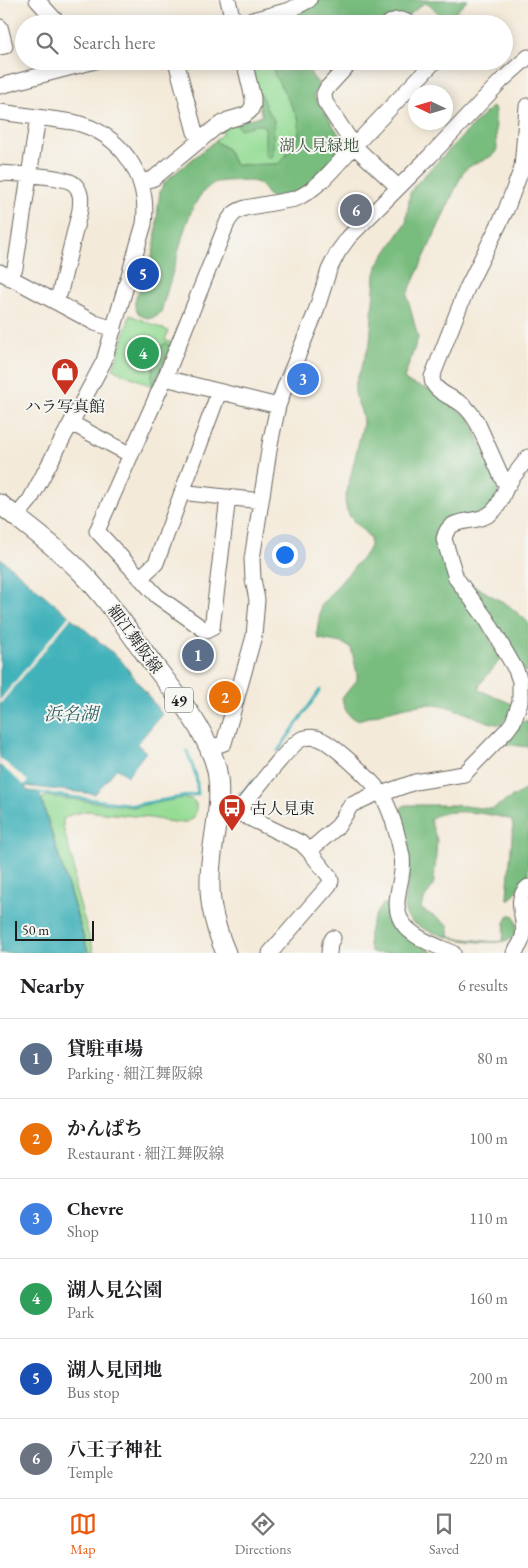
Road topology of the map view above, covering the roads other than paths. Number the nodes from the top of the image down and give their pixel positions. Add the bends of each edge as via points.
1 (37, 0) edge
2 (228, 0) edge
3 (301, 2) edge
4 (51, 15) edge
5 (233, 15) edge
6 (263, 15) edge
7 (0, 27) edge
8 (0, 47) edge
9 (528, 57) edge
10 (53, 70) edge
11 (178, 70) edge
12 (246, 70) edge
13 (344, 70) edge
14 (426, 70) edge
15 (513, 70) edge
16 (513, 70) edge
17 (0, 86) edge
18 (528, 106) edge
19 (0, 112) edge
20 (38, 117) junction
21 (201, 140) junction
22 (354, 146) junction
23 (0, 173) edge
24 (30, 176) junction
25 (141, 183) junction
26 (398, 188) junction
27 (5, 275) edge
28 (55, 301) junction
29 (114, 329) junction
30 (165, 378) junction
31 (219, 392) junction
32 (278, 406) junction
33 (71, 424) junction
34 (131, 455) junction
35 (528, 457) edge
36 (509, 484) junction
37 (183, 491) junction
38 (228, 497) junction
39 (261, 502) junction
40 (0, 504) edge
41 (16, 517) junction
42 (140, 578) junction
43 (210, 748) junction
44 (381, 793) junction
45 (218, 806) junction
46 (240, 812) junction
47 (309, 851) junction
48 (528, 887) edge
49 (333, 938) dead end
50 (226, 953) edge
51 (270, 953) edge
52 (329, 953) edge
53 (453, 953) edge
54 (514, 953) edge

1 - 4 street
2 - 5 street
3 - 6 street
7 - 8 street via 5,46
9 - 16 street
10 - 17 street
11 - 21 street via 195,132
12 - 21 street via 253,98 250,111 222,123
13 - 22 street via 327,88 325,102
14 - 22 street
15 - 26 street
18 - 36 street via 522,168 506,210 467,288 432,377 435,388 461,404 473,416 503,480
19 - 20 street
20 - 24 street
20 - 25 street via 83,124 101,133 130,162
21 - 25 street via 154,178
22 - 26 street
22 - 30 street via 303,196 237,210 231,216
23 - 24 street
24 - 27 street via 15,268
24 - 28 street via 69,181 75,184 81,195 67,264
25 - 29 street via 144,224
26 - 32 street via 338,252
27 - 28 street
28 - 29 street via 95,323
29 - 33 street via 100,370
30 - 31 street
30 - 34 street
31 - 32 street
31 - 37 street
32 - 39 street
33 - 34 street
33 - 41 street via 30,500
34 - 42 street via 97,531
35 - 36 street
36 - 44 street via 493,512 480,519 452,525 444,539 456,578 487,620 516,670 521,691 518,712 507,730 464,774 415,782
37 - 38 street
37 - 42 street via 156,563
38 - 39 street
38 - 42 street via 212,628 206,631 157,596
39 - 43 street via 252,559 257,600 254,636 224,743
40 - 41 main road, 細江舞阪線 / 49
41 - 43 main road, 細江舞阪線 / 49 via 91,582 184,707
43 - 45 main road, 細江舞阪線 / 49 via 218,775
44 - 46 street via 352,763 323,741 309,737 295,743
44 - 47 street via 351,805 338,826
44 - 53 street via 402,858 396,905 402,923 416,935
45 - 46 street
45 - 50 main road, 細江舞阪線 / 49 via 210,894 215,924
46 - 47 street via 301,843
47 - 51 street via 331,881
48 - 54 street via 520,899 523,937
49 - 52 street

